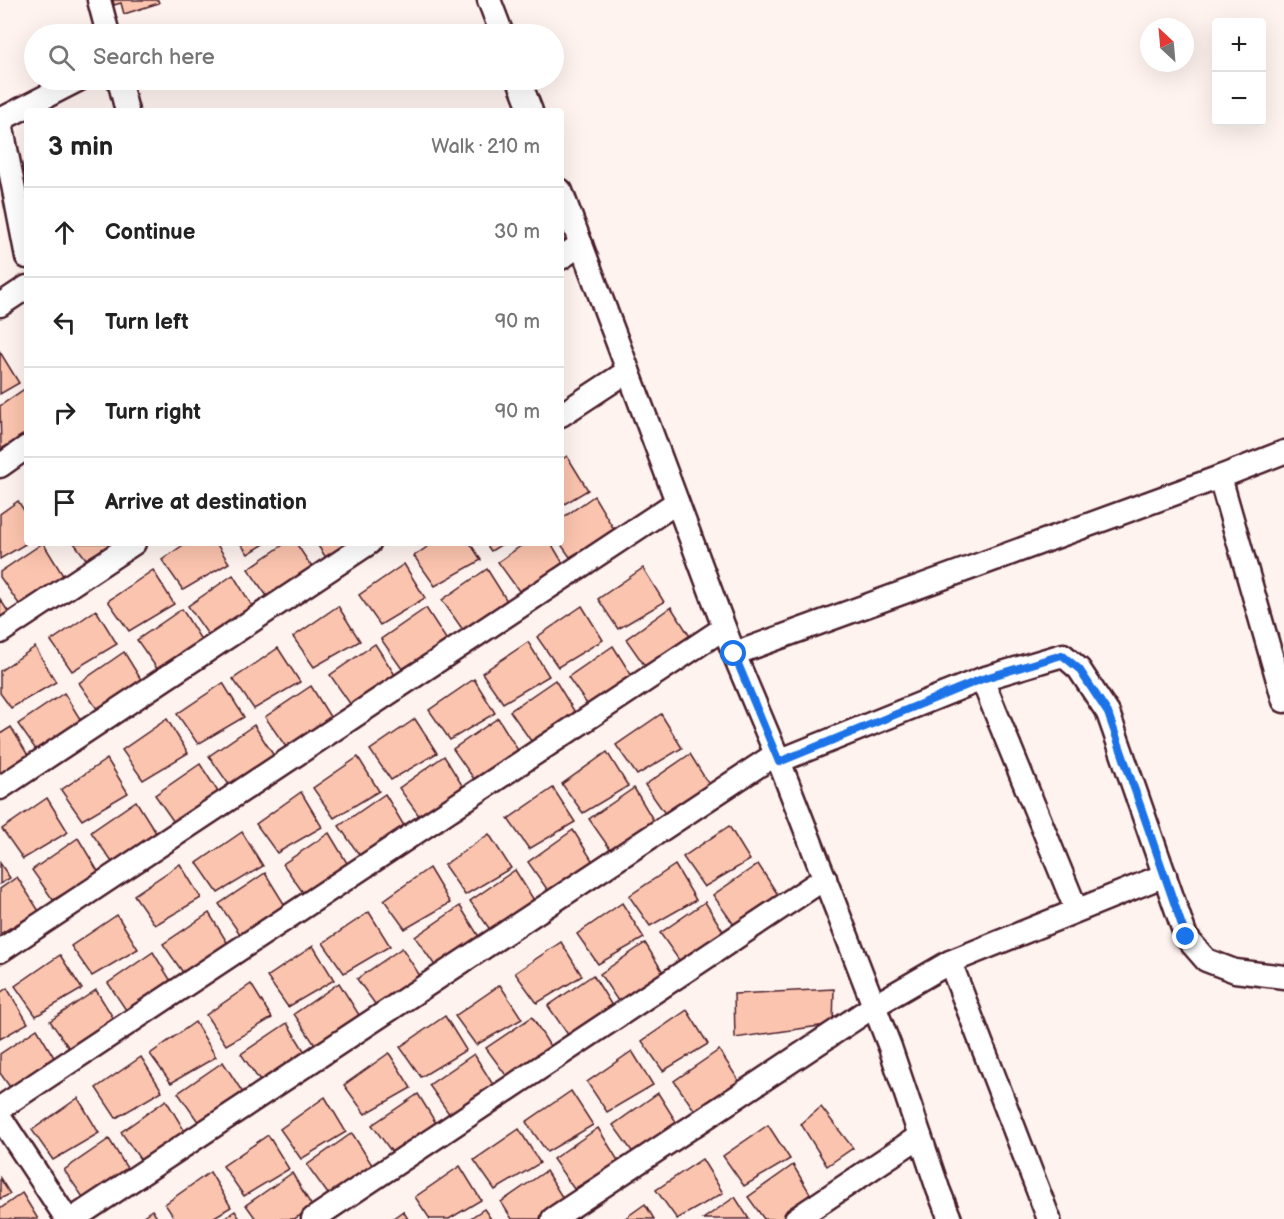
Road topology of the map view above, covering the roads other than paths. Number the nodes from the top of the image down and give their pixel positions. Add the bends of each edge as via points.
1 (99, 0) edge
2 (489, 0) edge
3 (105, 24) edge
4 (498, 24) edge
5 (58, 90) edge
6 (122, 90) edge
7 (523, 90) edge
8 (126, 108) edge
9 (530, 108) edge
10 (0, 119) edge
11 (564, 199) edge
12 (24, 242) edge
13 (581, 244) junction
14 (564, 256) edge
15 (24, 289) edge
16 (0, 305) edge
17 (628, 371) junction
18 (564, 413) edge
19 (24, 449) edge
20 (1284, 452) edge
21 (0, 466) edge
22 (1220, 477) junction
23 (677, 502) junction
24 (129, 546) edge
25 (364, 546) edge
26 (724, 628) junction
27 (0, 632) edge
28 (734, 654) junction
29 (982, 679) junction
30 (1284, 701) edge
31 (777, 758) junction
32 (0, 788) edge
33 (1165, 875) junction
34 (825, 878) junction
35 (1076, 909) junction
36 (0, 951) edge
37 (950, 962) junction
38 (1284, 977) edge
39 (874, 1006) junction
40 (0, 1108) edge
41 (0, 1118) edge
42 (920, 1136) junction
43 (68, 1219) edge
44 (73, 1219) edge
45 (313, 1219) edge
46 (553, 1219) edge
47 (796, 1219) edge
48 (950, 1219) edge
49 (1049, 1219) edge

1 - 3 street
2 - 4 street
5 - 10 street
6 - 8 street
7 - 9 street
10 - 12 street
11 - 13 street
13 - 14 street
13 - 17 street
15 - 16 street
17 - 18 street
17 - 23 street
19 - 21 street
20 - 22 street
22 - 28 street
22 - 30 street
23 - 26 street
23 - 36 street
24 - 27 street
25 - 32 street
26 - 28 street
26 - 40 street
28 - 31 street
29 - 31 street
29 - 33 street via 1062,655 1079,669 1108,713
29 - 35 street
31 - 34 street
31 - 44 street
33 - 35 street
33 - 38 street via 1186,937 1206,960 1235,971
34 - 39 street
34 - 45 street
35 - 37 street
37 - 39 street
37 - 49 street
39 - 42 street
39 - 46 street
41 - 43 street
42 - 47 street
42 - 48 street

